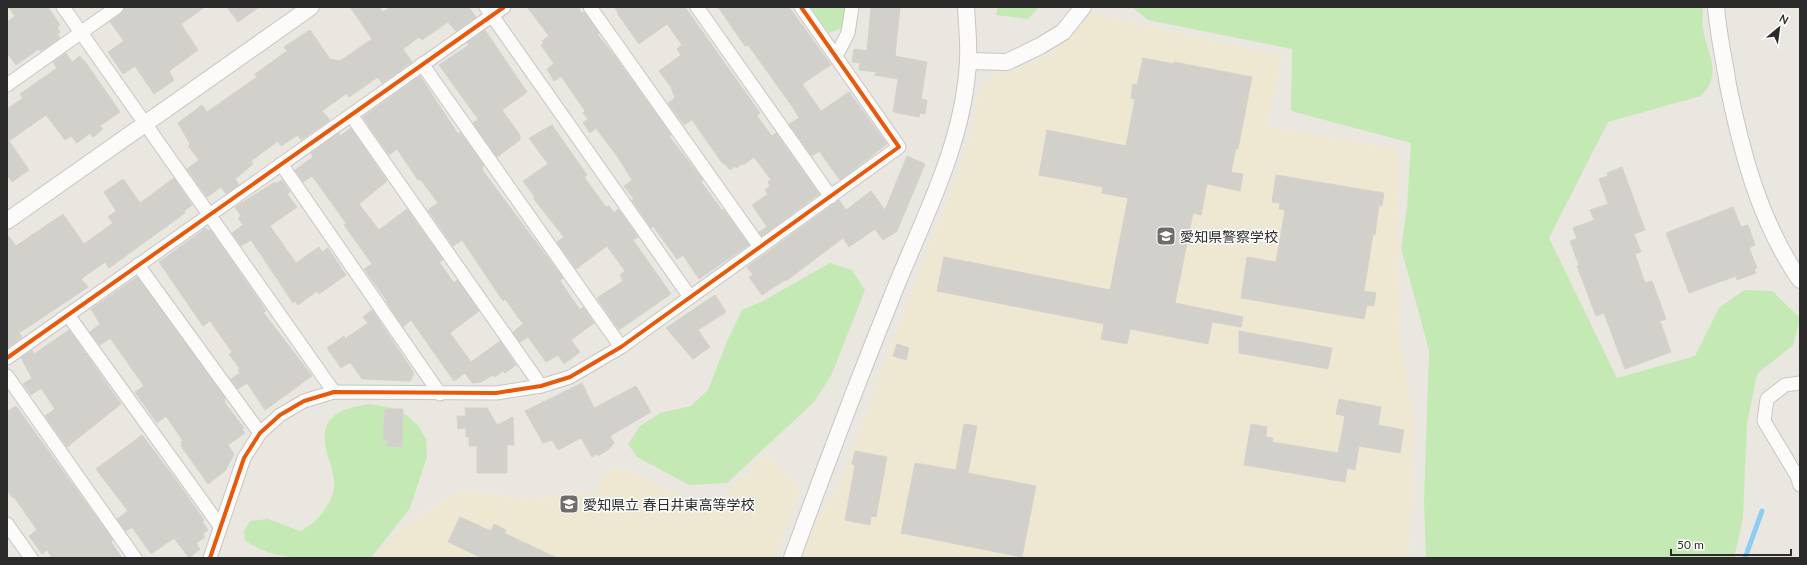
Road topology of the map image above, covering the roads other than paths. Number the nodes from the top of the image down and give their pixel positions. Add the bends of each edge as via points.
1 (63, 7) edge
2 (117, 7) edge
3 (310, 7) edge
4 (504, 7) edge
5 (590, 7) edge
6 (697, 7) edge
7 (801, 7) edge
8 (852, 7) edge
9 (966, 7) edge
10 (1083, 7) edge
11 (1716, 7) edge
12 (489, 11) edge
13 (81, 33) junction
14 (836, 56) junction
15 (968, 61) junction
16 (422, 64) junction
17 (8, 81) edge
18 (351, 115) junction
19 (146, 123) junction
20 (281, 164) junction
21 (831, 197) junction
22 (210, 214) junction
23 (7, 221) edge
24 (760, 247) junction
25 (138, 265) junction
26 (1800, 280) edge
27 (690, 297) junction
28 (68, 315) junction
29 (621, 346) junction
30 (7, 358) edge
31 (7, 376) edge
32 (1800, 383) edge
33 (541, 386) junction
34 (334, 392) junction
35 (440, 394) junction
36 (260, 433) junction
37 (1800, 486) edge
38 (7, 524) edge
39 (220, 526) junction
40 (31, 558) edge
41 (135, 558) edge
42 (210, 558) edge
43 (792, 558) edge

1 - 13 street
2 - 13 street
3 - 19 street
4 - 12 street
5 - 24 street
6 - 21 street
7 - 14 street
8 - 14 street via 848,33
9 - 15 street
10 - 15 street via 1062,32 1007,62
11 - 26 street via 1730,92 1747,167 1762,210 1784,257
12 - 16 street
12 - 27 street
13 - 17 street
13 - 19 street
14 - 21 street via 899,147
15 - 43 street via 964,98 951,147 844,418
16 - 18 street
16 - 29 street
18 - 20 street
18 - 33 street
19 - 22 street
19 - 23 street
20 - 22 street
20 - 35 street
21 - 24 street
22 - 25 street
22 - 34 street
24 - 27 street
25 - 28 street
25 - 36 street
27 - 29 street
28 - 30 street
28 - 39 street
29 - 33 street via 570,377
31 - 41 street
32 - 37 street via 1785,385 1767,399 1764,421 1797,476
33 - 35 street via 496,393
34 - 35 street
34 - 36 street via 304,401 280,415
36 - 39 street via 244,458
38 - 40 street
39 - 42 street

